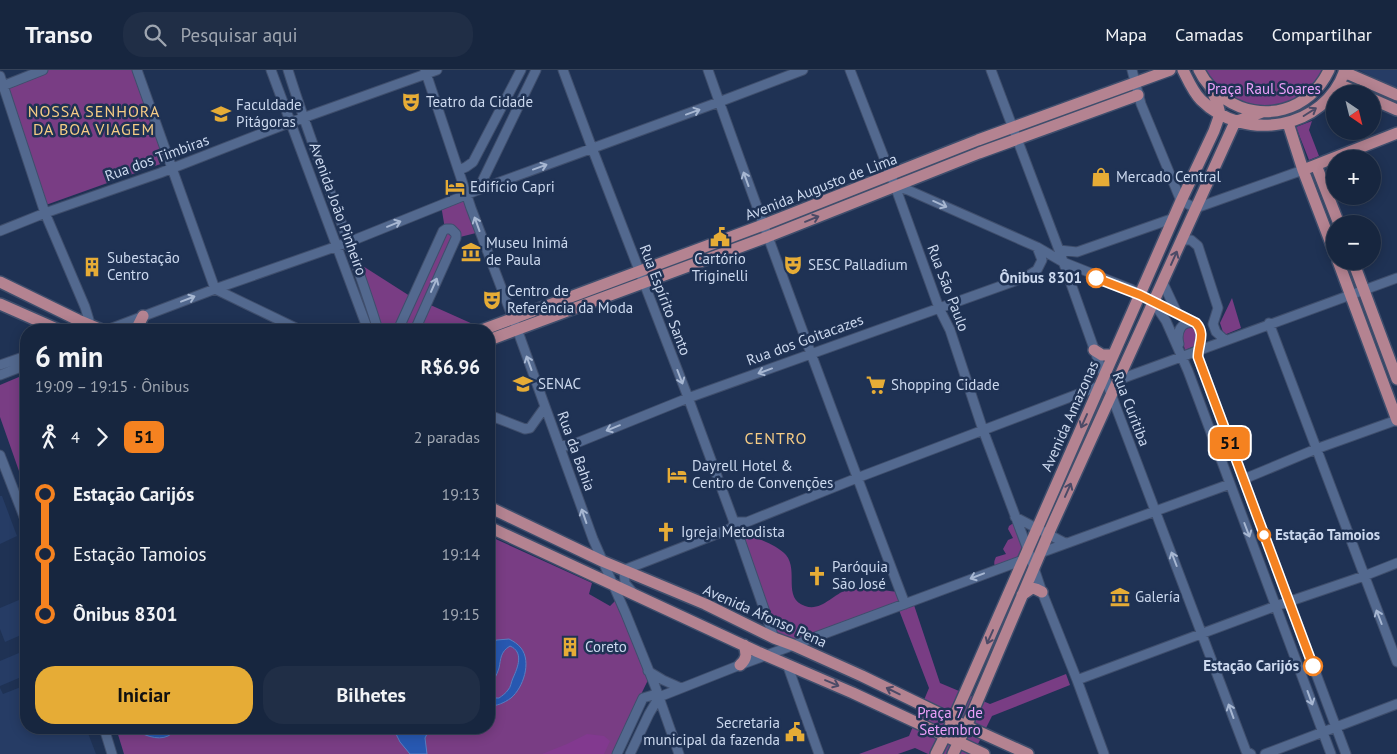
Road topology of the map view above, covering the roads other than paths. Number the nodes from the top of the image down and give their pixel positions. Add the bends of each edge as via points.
1 (43, 70) edge
2 (137, 70) edge
3 (272, 70) edge
4 (288, 70) edge
5 (437, 70) edge
6 (521, 70) edge
7 (536, 70) edge
8 (563, 70) edge
9 (708, 70) edge
10 (803, 70) edge
11 (850, 70) edge
12 (991, 70) edge
13 (1132, 70) edge
14 (1170, 70) edge
15 (1184, 70) edge
16 (1199, 70) edge
17 (1329, 70) edge
18 (1345, 71) edge
19 (426, 72) edge
20 (0, 76) edge
21 (1135, 83) junction
22 (1339, 84) joint
23 (2, 86) edge
24 (1211, 89) junction
25 (1138, 95) junction
26 (1397, 95) edge
27 (719, 102) junction
28 (1381, 103) edge
29 (1397, 110) edge
30 (1262, 112) junction
31 (1220, 114) junction
32 (303, 118) junction
33 (291, 122) junction
34 (1235, 122) junction
35 (1288, 123) junction
36 (1013, 128) junction
37 (1397, 133) edge
38 (1017, 139) junction
39 (592, 148) junction
40 (1316, 165) junction
41 (172, 168) junction
42 (459, 170) junction
43 (1303, 170) junction
44 (893, 181) junction
45 (478, 190) junction
46 (466, 194) junction
47 (1181, 200) junction
48 (1196, 208) junction
49 (45, 213) junction
50 (1335, 215) edge
51 (1174, 218) junction
52 (763, 225) junction
53 (1326, 230) edge
54 (0, 231) edge
55 (1054, 237) junction
56 (767, 238) junction
57 (1182, 240) junction
58 (349, 242) junction
59 (338, 246) junction
60 (1037, 247) junction
61 (1059, 250) junction
62 (1063, 262) junction
63 (1341, 270) edge
64 (1356, 270) edge
65 (639, 271) junction
66 (1397, 278) edge
67 (0, 282) edge
68 (643, 282) junction
69 (1163, 283) junction
70 (215, 289) junction
71 (1364, 290) junction
72 (1140, 295) junction
73 (1350, 295) junction
74 (1153, 302) junction
75 (0, 304) edge
76 (939, 308) junction
77 (1177, 313) junction
78 (143, 316) junction
79 (1196, 323) junction
80 (39, 324) edge
81 (80, 324) edge
82 (87, 324) edge
83 (122, 324) edge
84 (139, 324) edge
85 (288, 324) edge
86 (365, 324) edge
87 (376, 324) edge
88 (401, 324) edge
89 (418, 324) edge
90 (515, 324) junction
91 (1269, 324) junction
92 (495, 328) edge
93 (495, 336) edge
94 (1225, 340) junction
95 (1094, 350) junction
96 (1198, 351) junction
97 (810, 354) junction
98 (1114, 355) junction
99 (1183, 357) junction
100 (20, 358) edge
101 (0, 365) edge
102 (20, 367) edge
103 (0, 375) edge
104 (1397, 380) edge
105 (1107, 381) junction
106 (1111, 394) junction
107 (688, 398) junction
108 (545, 407) junction
109 (495, 417) edge
110 (1397, 420) edge
111 (983, 430) junction
112 (560, 446) junction
113 (1316, 449) junction
114 (0, 455) edge
115 (857, 478) junction
116 (1244, 479) junction
117 (1230, 484) junction
118 (20, 507) edge
119 (495, 510) edge
120 (1156, 512) junction
121 (1015, 517) junction
122 (747, 522) junction
123 (733, 525) junction
124 (1036, 529) junction
125 (495, 530) edge
126 (1048, 534) junction
127 (740, 540) junction
128 (1065, 543) junction
129 (1040, 553) junction
130 (1028, 559) junction
131 (602, 561) junction
132 (1397, 563) edge
133 (624, 570) junction
134 (1364, 576) junction
135 (612, 584) junction
136 (1042, 592) junction
137 (626, 594) junction
138 (1022, 595) junction
139 (1289, 602) junction
140 (906, 604) junction
141 (1276, 606) junction
142 (765, 613) junction
143 (750, 627) junction
144 (1202, 634) junction
145 (774, 638) junction
146 (744, 645) junction
147 (793, 645) junction
148 (767, 655) junction
149 (1397, 662) edge
150 (787, 664) junction
151 (740, 665) junction
152 (648, 671) junction
153 (1077, 680) junction
154 (681, 688) junction
155 (659, 697) junction
156 (1397, 704) edge
157 (649, 714) junction
158 (953, 720) junction
159 (667, 722) junction
160 (967, 726) junction
161 (1336, 726) junction
162 (1322, 731) junction
163 (106, 734) edge
164 (945, 736) junction
165 (959, 742) junction
166 (1247, 753) edge
167 (112, 754) edge
168 (617, 754) edge
169 (630, 754) edge
170 (678, 754) edge
171 (819, 754) edge
172 (936, 754) edge
173 (953, 754) edge
174 (984, 754) edge
175 (1028, 754) edge
176 (1104, 754) edge
177 (1265, 754) edge
178 (1331, 754) edge
179 (1346, 754) edge

1 - 23 street
2 - 41 street
3 - 33 street, Avenida João Pinheiro
4 - 32 street, Avenida João Pinheiro
5 - 19 street, Rua dos Timbiras
6 - 42 street via 473,162
7 - 45 street
8 - 39 street, Rua Espírito Santo
9 - 27 street
10 - 27 street
11 - 44 street, Rua São Paulo
12 - 36 street, Rua Curitiba
13 - 21 street
14 - 21 main road, Avenida Augusto de Lima
15 - 31 main road via 1201,100
16 - 24 main road
17 - 30 main road via 1319,87 1300,103 1278,111
18 - 22 main road
18 - 26 main road
19 - 32 street, Rua dos Timbiras
19 - 42 street, Rua da Bahia
20 - 23 street
21 - 25 street
21 - 36 main road, Avenida Augusto de Lima
35 -> 22 main road via 1317,108
23 - 49 street
24 - 30 main road via 1234,104
24 - 31 main road
25 - 38 main road, Avenida Augusto de Lima
25 - 47 street
39 -> 27 street
52 -> 27 street
28 - 29 main road
30 - 34 main road
31 - 34 main road
31 - 47 main road, Avenida Amazonas
32 - 33 street, Rua dos Timbiras
32 - 58 street, Avenida João Pinheiro
33 - 41 street, Rua dos Timbiras
33 - 59 street, Avenida João Pinheiro
34 - 35 main road via 1268,126
34 - 48 main road, Avenida Amazonas
35 - 43 main road
36 - 38 street, Rua Curitiba
36 - 44 main road, Avenida Augusto de Lima
37 - 40 main road
38 - 44 main road, Avenida Augusto de Lima
38 - 55 street, Rua Curitiba
45 -> 39 street
39 - 65 street, Rua Espírito Santo
40 - 43 main road
40 - 50 main road
41 - 49 street, Rua dos Timbiras
41 - 70 street
42 - 46 street, Rua da Bahia
43 - 48 street
43 - 53 main road
44 - 52 main road, Avenida Augusto de Lima
56 -> 44 main road, Avenida Augusto de Lima
44 -> 60 street
44 - 76 street, Rua São Paulo
45 - 46 street
58 -> 46 street
90 -> 46 street, Rua da Bahia
47 - 48 street
47 - 51 main road, Avenida Amazonas
48 - 57 main road, Avenida Amazonas
49 - 54 street, Rua dos Timbiras
49 - 82 street via 85,307
51 - 61 street via 1077,252
51 - 72 main road, Avenida Amazonas
52 - 56 street
52 - 65 main road, Avenida Augusto de Lima
55 - 60 street via 1048,244
55 - 61 street, Rua Curitiba
56 - 68 main road, Avenida Augusto de Lima
56 - 97 street
69 -> 57 main road, Avenida Amazonas
57 - 94 street via 1191,240 1198,246 1218,308 1213,324
58 - 59 street
58 - 87 street, Avenida João Pinheiro
59 - 70 street
59 - 86 street, Avenida João Pinheiro
60 - 62 street
60 - 76 street, Rua dos Goitacazes via 1042,260 1026,277
61 - 62 street, Rua Curitiba
62 - 72 street
62 - 95 street, Rua Curitiba
63 - 73 main road
64 - 71 main road
65 - 68 street, Rua Espírito Santo
65 - 90 main road, Avenida Augusto de Lima
66 - 71 street
67 - 81 main road
68 - 90 main road, Avenida Augusto de Lima
68 -> 107 street, Rua Espírito Santo
69 - 74 main road, Avenida Amazonas
69 - 77 street
78 -> 70 street
70 - 85 street
71 - 73 street
71 - 104 main road
72 - 74 street
72 - 98 main road, Avenida Amazonas
73 - 91 street
73 - 110 main road
74 - 77 street
74 - 99 street
74 - 105 main road, Avenida Amazonas
75 - 80 main road
76 - 97 street, Rua dos Goitacazes
76 - 111 street, Rua São Paulo via 950,330
77 - 79 street
78 - 83 street
78 - 84 main road
79 - 96 street via 1202,336
79 - 99 street via 1186,323 1178,334
89 -> 88 street via 456,238 452,228 443,231
90 - 92 main road, Avenida Augusto de Lima
90 - 93 main road, Avenida Augusto de Lima
108 -> 90 street, Rua da Bahia
91 - 94 street
91 - 113 street
94 - 96 street
95 - 98 main road via 1102,355
95 - 105 street, Rua Curitiba
96 - 99 street
96 - 116 street
97 -> 107 street, Rua dos Goitacazes
97 - 115 street
98 - 105 main road, Avenida Amazonas
99 - 105 street
99 - 117 street
100 - 101 street
102 - 103 street
105 - 106 main road, Avenida Amazonas
105 - 111 street
105 -> 124 main road, Avenida Amazonas
106 - 120 street, Rua Curitiba
126 -> 106 main road, Avenida Amazonas
107 -> 112 street, Rua dos Goitacazes via 569,446
107 - 123 street, Rua Espírito Santo
108 - 109 street via 530,428
108 - 112 street, Rua da Bahia
110 - 113 street
111 - 115 street
111 - 121 street, Rua São Paulo
131 -> 112 street, Rua da Bahia
113 - 116 street
113 - 134 street
114 - 118 street
115 - 122 street
115 - 140 street
116 - 139 street
117 - 120 street
117 -> 141 street
119 - 131 main road, Avenida Afonso Pena
120 - 128 street
144 -> 120 street, Rua Curitiba
121 - 124 street
121 - 130 street, Rua São Paulo
122 - 123 street
122 - 127 street
123 - 127 street, Rua Espírito Santo
123 - 133 street
124 - 126 street
124 - 130 main road, Avenida Amazonas
125 - 135 main road
126 - 128 street
126 - 129 main road, Avenida Amazonas
127 - 142 street, Rua Espírito Santo
128 - 129 street
129 - 130 main road, Avenida Amazonas
130 - 136 street, Rua São Paulo
130 - 138 main road, Avenida Amazonas
130 -> 140 street
130 -> 158 main road, Avenida Amazonas
131 - 133 main road, Avenida Afonso Pena
131 - 135 street, Rua da Bahia
132 - 134 street
133 - 137 street
133 - 143 main road, Avenida Afonso Pena
134 - 139 street
149 -> 134 street
135 - 137 main road
136 - 138 main road via 1032,588
136 - 153 street, Rua São Paulo
137 - 146 main road
137 - 152 street
138 - 160 main road, Avenida Amazonas
139 - 141 street
139 - 161 street
140 - 147 street
141 - 144 street
141 -> 162 street
142 - 143 street via 762,624
142 - 145 street, Rua Espírito Santo
143 - 145 main road, Avenida Afonso Pena
144 - 153 street
166 -> 144 street, Rua Curitiba
145 - 147 main road, Avenida Afonso Pena
146 - 148 main road
146 - 151 main road via 746,656
147 - 148 street
158 -> 147 main road, Avenida Afonso Pena
148 - 150 main road
148 - 151 street
150 -> 164 main road
150 - 171 street
151 - 154 street
152 - 154 street
152 - 155 street
153 - 176 street, Rua São Paulo
154 - 155 street
155 - 157 street
155 - 159 street
155 - 168 street via 643,698
156 - 161 street
157 - 159 street
157 - 169 street
158 - 160 main road, Avenida Afonso Pena
158 - 164 main road, Avenida Amazonas
159 - 170 street
160 - 165 main road, Avenida Amazonas
160 - 175 main road, Avenida Afonso Pena
161 - 162 street
161 - 179 street
162 - 177 street
162 - 178 street
163 - 167 street
164 - 165 main road
164 - 172 main road, Avenida Amazonas
165 - 173 main road, Avenida Amazonas
165 - 174 main road

